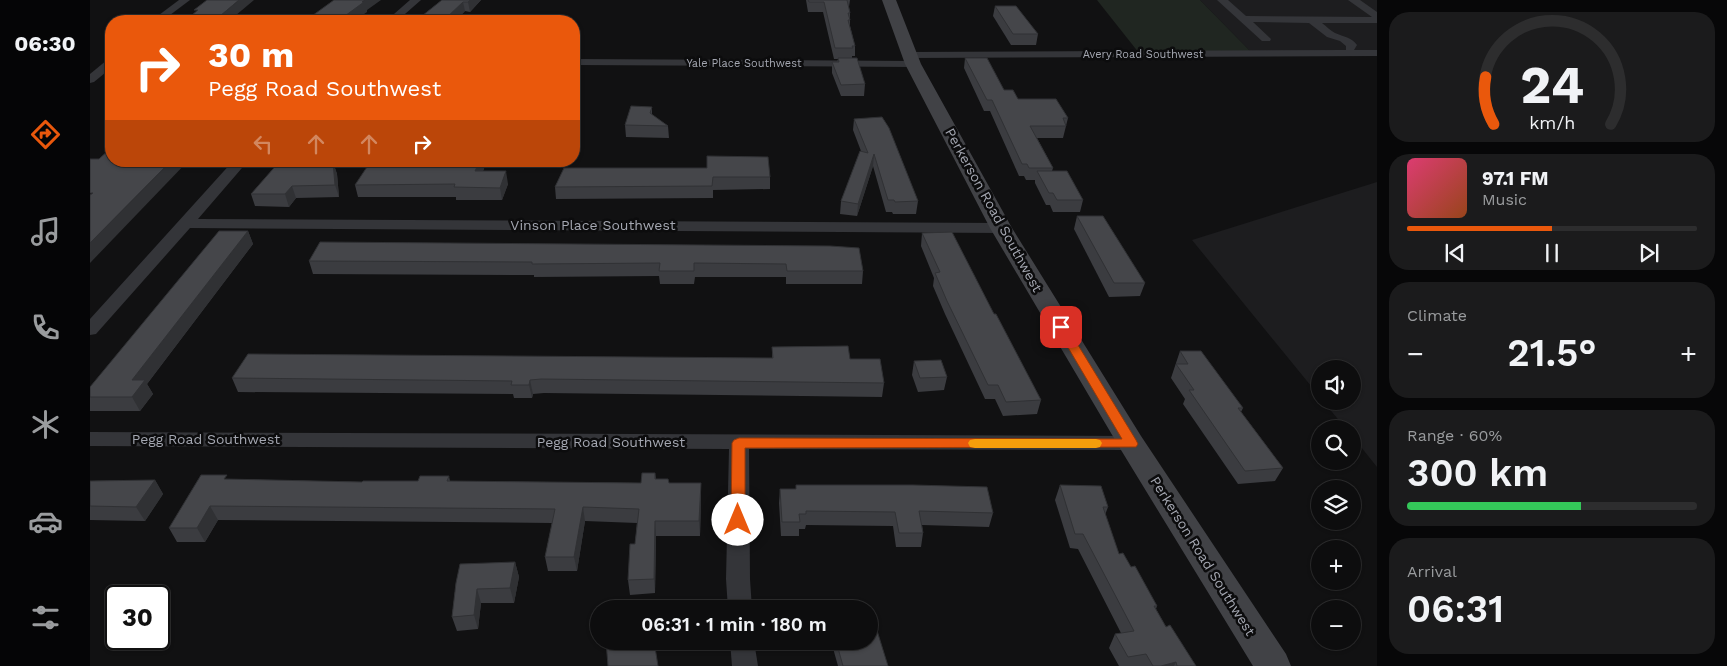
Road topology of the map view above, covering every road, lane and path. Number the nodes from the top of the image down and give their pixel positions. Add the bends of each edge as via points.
1 (185, 0) edge
2 (416, 0) edge
3 (889, 0) edge
4 (1222, 0) edge
5 (1353, 0) edge
6 (164, 15) edge
7 (398, 15) edge
8 (1377, 18) edge
9 (1244, 19) junction
10 (1312, 20) junction
11 (1266, 39) dead end
12 (1353, 50) junction
13 (1377, 53) edge
14 (911, 60) junction
15 (580, 62) edge
16 (105, 67) edge
17 (90, 80) edge
18 (236, 167) edge
19 (185, 223) junction
20 (1002, 228) junction
21 (90, 330) edge
22 (90, 439) edge
23 (739, 443) junction
24 (1131, 444) junction
25 (739, 600) edge
26 (743, 650) edge
27 (745, 666) edge
28 (1272, 666) edge

1 - 6 street
2 - 7 street
3 - 14 street, Perkerson Road Southwest
4 - 9 street
5 - 8 street
8 - 10 street
9 - 10 street
9 - 11 street
10 - 12 street via 1338,45
12 - 13 street, Avery Road Southwest
12 - 14 street, Avery Road Southwest
14 - 15 street, Yale Place Southwest
14 - 20 street, Perkerson Road Southwest
16 - 17 street
18 - 19 street
19 - 20 street, Vinson Place Southwest
19 - 21 street
20 - 24 street, Perkerson Road Southwest
22 - 23 street, Pegg Road Southwest
23 - 24 street, Pegg Road Southwest
23 - 25 street
24 - 28 street, Perkerson Road Southwest
26 - 27 street

